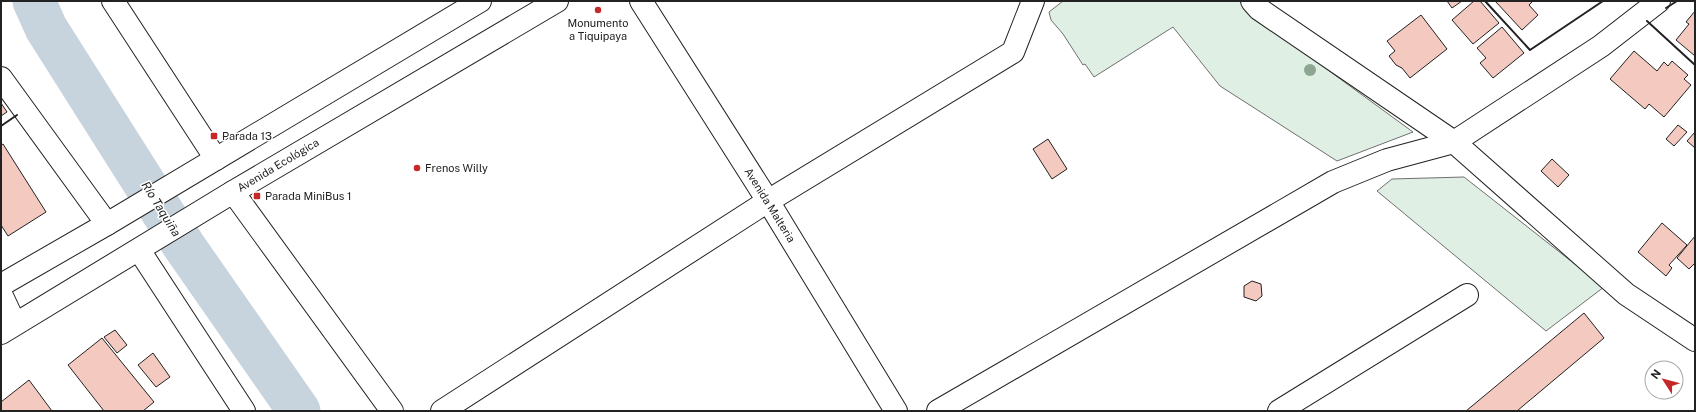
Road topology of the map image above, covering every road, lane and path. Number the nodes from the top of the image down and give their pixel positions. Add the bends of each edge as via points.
1 (113, 1) edge
2 (480, 1) edge
3 (557, 1) edge
4 (640, 1) edge
5 (1033, 1) edge
6 (1252, 1) edge
7 (1659, 1) edge
8 (1, 78) edge
9 (1454, 142) junction
10 (216, 159) junction
11 (234, 192) junction
12 (768, 201) junction
13 (107, 224) junction
14 (139, 250) junction
15 (1, 285) edge
16 (1, 294) edge
17 (1468, 295) dead end
18 (8, 328) edge
19 (1695, 340) edge
20 (244, 411) edge
21 (392, 411) edge
22 (442, 411) edge
23 (896, 411) edge
24 (938, 411) edge
25 (1279, 411) edge

1 - 10 street
2 - 10 street
3 - 11 street, Avenida Ecológica
4 - 12 street, Avenida Malteria
5 - 12 street via 1013,52
6 - 9 street via 1259,9
7 - 9 street via 1601,46
8 - 13 street
9 - 19 street via 1626,294
9 - 24 street via 1387,160 1333,182
10 - 13 street
11 - 14 street, Avenida Ecológica
11 - 21 street
12 - 22 street
12 - 23 street, Avenida Malteria
13 - 15 street
14 - 18 street, Avenida Ecológica
14 - 20 street
16 - 18 street
17 - 25 street

